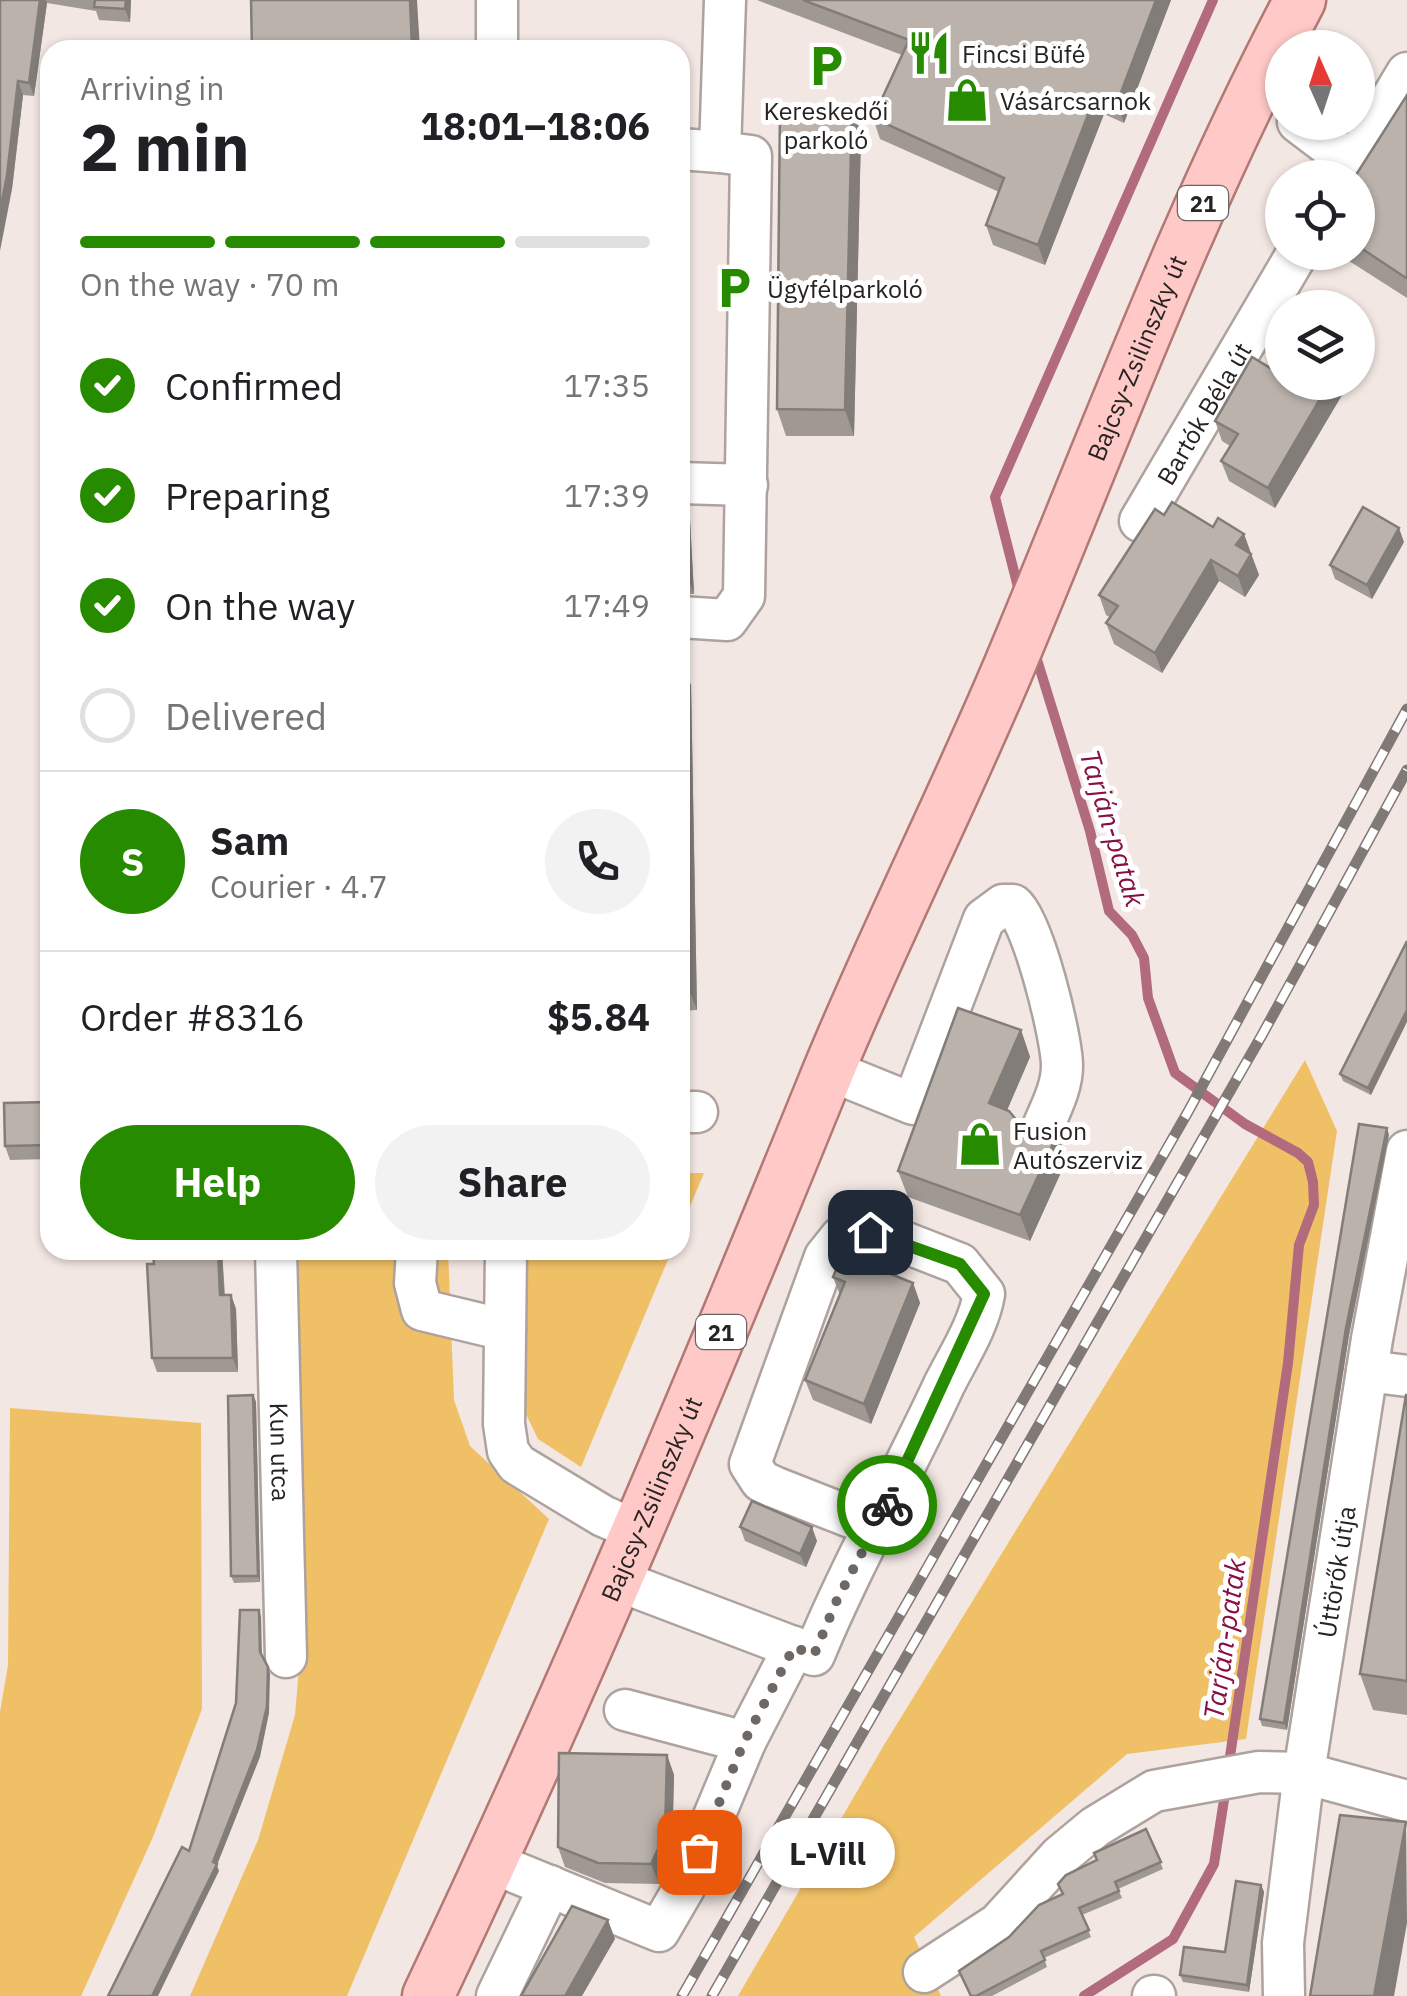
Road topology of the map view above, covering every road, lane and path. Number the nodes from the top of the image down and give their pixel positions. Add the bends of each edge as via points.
1 (496, 0) edge
2 (725, 0) edge
3 (1300, 0) edge
4 (1290, 30) edge
5 (497, 40) edge
6 (1407, 73) edge
7 (1265, 105) edge
8 (1317, 140) edge
9 (690, 150) edge
10 (720, 152) junction
11 (1338, 160) edge
12 (1354, 160) edge
13 (1287, 270) edge
14 (690, 483) edge
15 (747, 485) junction
16 (1140, 521) dead end
17 (690, 618) edge
18 (829, 1070) junction
19 (1040, 1132) edge
20 (1407, 1152) edge
21 (276, 1260) edge
22 (416, 1260) edge
23 (506, 1260) edge
24 (505, 1330) junction
25 (1367, 1371) junction
26 (1407, 1376) edge
27 (876, 1527) junction
28 (635, 1530) junction
29 (614, 1579) junction
30 (794, 1647) junction
31 (286, 1657) dead end
32 (625, 1710) dead end
33 (744, 1742) junction
34 (1304, 1773) junction
35 (1407, 1800) edge
36 (490, 1862) junction
37 (550, 1886) junction
38 (924, 1972) dead end
39 (428, 1996) edge
40 (497, 1996) edge
41 (1284, 1996) edge

1 - 5 street
2 - 10 street
3 - 4 main road, Bajcsy-Zsilinszky út / 21
6 - 12 street
7 - 18 main road, Bajcsy-Zsilinszky út / 21 via 1115,402 1010,666
8 - 11 street
9 - 10 street
10 - 15 street via 751,156
13 - 16 street, Bartók Béla út
14 - 15 street
15 - 17 street via 744,596 727,620
18 - 19 street via 913,1104 984,919 1012,905 1028,924 1062,1058 1060,1083
18 - 28 main road, Bajcsy-Zsilinszky út / 21
20 - 25 street, Úttörők útja
21 - 31 street, Kun utca
22 - 24 street via 422,1310
23 - 24 street
24 - 28 street via 508,1451 537,1478
25 - 26 street
25 - 34 street, Úttörők útja
27 - 27 street via 984,1294 960,1264 870,1232 841,1237 825,1257 750,1464 774,1487
27 - 30 street via 814,1655
28 - 29 main road, Bajcsy-Zsilinszky út / 21
29 - 30 street
29 - 36 main road, Bajcsy-Zsilinszky út / 21
30 - 33 street
32 - 33 street
33 - 37 street via 660,1931
34 - 35 street
34 - 38 street via 1258,1772 1154,1791 1110,1815 1060,1856 998,1924
34 - 41 street, Úttörők útja via 1283,1944
36 - 37 street
36 - 39 main road, Bajcsy-Zsilinszky út / 21
37 - 40 street

